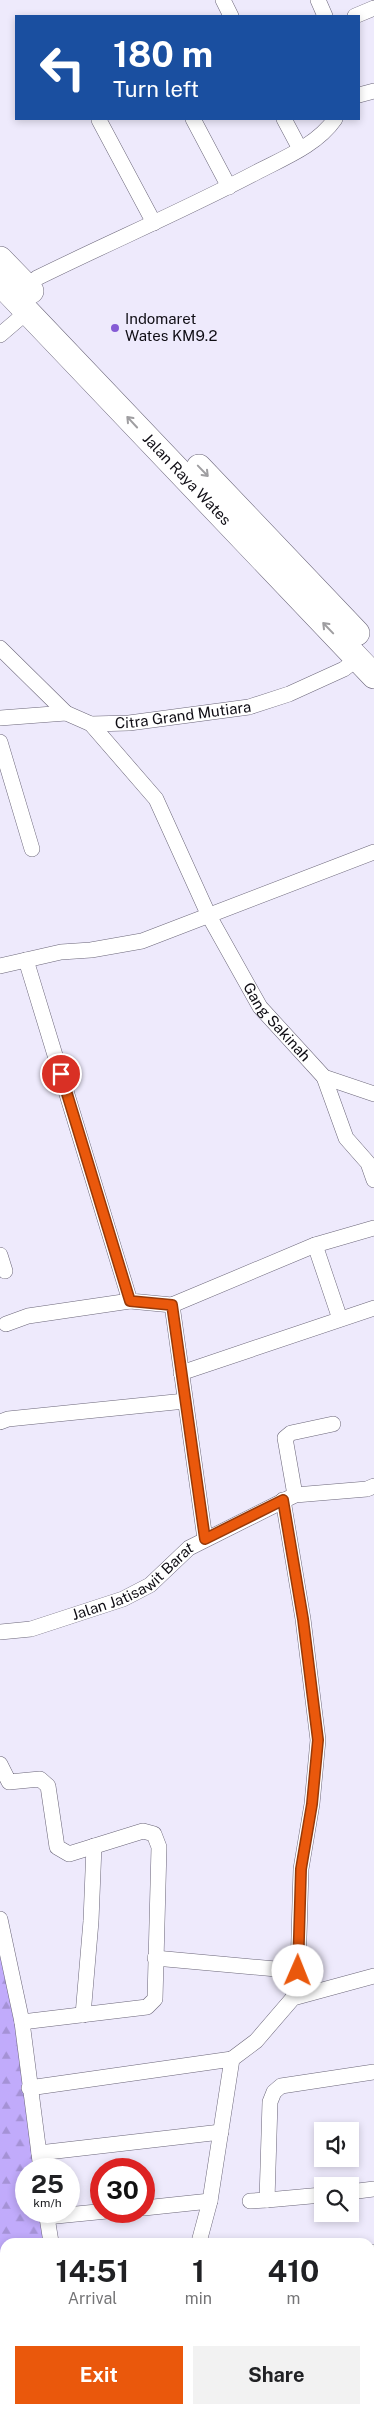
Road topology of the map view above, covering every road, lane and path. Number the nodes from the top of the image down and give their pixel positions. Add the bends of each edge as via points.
1 (223, 0) edge
2 (318, 0) edge
3 (374, 8) edge
4 (230, 15) edge
5 (325, 15) edge
6 (357, 15) edge
7 (374, 91) edge
8 (360, 95) edge
9 (99, 120) dead end
10 (193, 120) edge
11 (285, 120) edge
12 (334, 120) edge
13 (300, 149) junction
14 (229, 187) junction
15 (154, 224) junction
16 (0, 259) edge
17 (0, 283) edge
18 (26, 286) junction
19 (28, 312) junction
20 (0, 335) edge
21 (0, 648) edge
22 (368, 662) edge
23 (66, 713) junction
24 (0, 718) edge
25 (91, 724) junction
26 (0, 742) edge
27 (32, 849) dead end
28 (374, 852) edge
29 (209, 916) junction
30 (26, 960) junction
31 (0, 966) edge
32 (324, 1077) junction
33 (374, 1094) edge
34 (374, 1180) edge
35 (374, 1228) edge
36 (315, 1245) junction
37 (0, 1254) edge
38 (5, 1271) dead end
39 (130, 1301) junction
40 (172, 1305) junction
41 (374, 1308) edge
42 (340, 1318) junction
43 (6, 1324) dead end
44 (181, 1373) junction
45 (185, 1401) junction
46 (0, 1422) edge
47 (332, 1424) dead end
48 (374, 1486) edge
49 (289, 1498) junction
50 (205, 1539) junction
51 (0, 1632) edge
52 (0, 1764) edge
53 (4, 1783) edge
54 (94, 1846) junction
55 (0, 1919) edge
56 (155, 1958) junction
57 (298, 1971) junction
58 (374, 1976) edge
59 (293, 1998) junction
60 (83, 2015) junction
61 (22, 2022) junction
62 (232, 2059) junction
63 (374, 2072) edge
64 (29, 2088) junction
65 (221, 2132) junction
66 (39, 2153) junction
67 (40, 2158) edge
68 (374, 2189) edge
69 (359, 2191) edge
70 (314, 2195) edge
71 (267, 2200) junction
72 (210, 2201) junction
73 (250, 2201) dead end
74 (155, 2207) edge
75 (48, 2223) edge
76 (50, 2238) edge
77 (200, 2238) edge

1 - 4 street
2 - 5 street
3 - 6 street
7 - 8 street
9 - 15 street
10 - 14 street
11 - 13 street
12 - 13 street via 330,127
13 - 14 street
14 - 15 street
15 - 18 street via 84,255
16 - 18 highway, Jalan Raya Wates
17 - 19 highway, Jalan Raya Wates
18 -> 22 highway, Jalan Raya Wates
19 - 20 street
22 -> 19 highway, Jalan Raya Wates
21 - 23 street
22 - 25 street, Citra Grand Mutiara via 344,668 289,694 249,707 128,723
23 - 24 street, Citra Grand Mutiara
23 - 25 street, Citra Grand Mutiara
25 - 29 street, Gang Sakinah via 156,799
26 - 27 street
28 - 29 street
29 - 30 street via 142,941
29 - 32 street, Gang Sakinah via 260,1007
30 - 31 street
30 - 39 street
32 - 33 street, Gang Sakinah
32 - 34 street via 346,1138 368,1163
35 - 36 street
36 - 40 street
36 - 42 street
37 - 38 street
39 - 40 street
39 - 43 street via 28,1316
40 - 44 street
41 - 42 street
42 - 44 street
44 - 45 street
45 - 46 street
45 - 50 street
47 - 49 street via 295,1432 285,1438
48 - 49 street, Jalan Jatisawit Barat via 368,1490
49 - 50 street, Jalan Jatisawit Barat
49 - 57 street via 318,1740 301,1869
50 - 51 street, Jalan Jatisawit Barat via 189,1548 150,1585 122,1599 31,1629
52 - 53 street
53 - 54 street via 40,1779 48,1786 57,1847 69,1854
54 - 56 street via 143,1831 149,1831 157,1840
54 - 60 street via 92,1921
55 - 61 street
56 - 57 street
56 - 60 street via 153,2004
57 - 59 street
58 - 59 street
59 - 62 street via 256,2041
60 - 61 street
61 - 64 street
62 - 64 street
62 - 65 street
63 - 71 street via 282,2086 274,2092 270,2102
64 - 66 street
65 - 66 street
65 - 72 street
66 - 67 street
68 - 69 street
70 - 71 street
71 - 73 street
72 - 74 street
72 - 77 street
75 - 76 street

